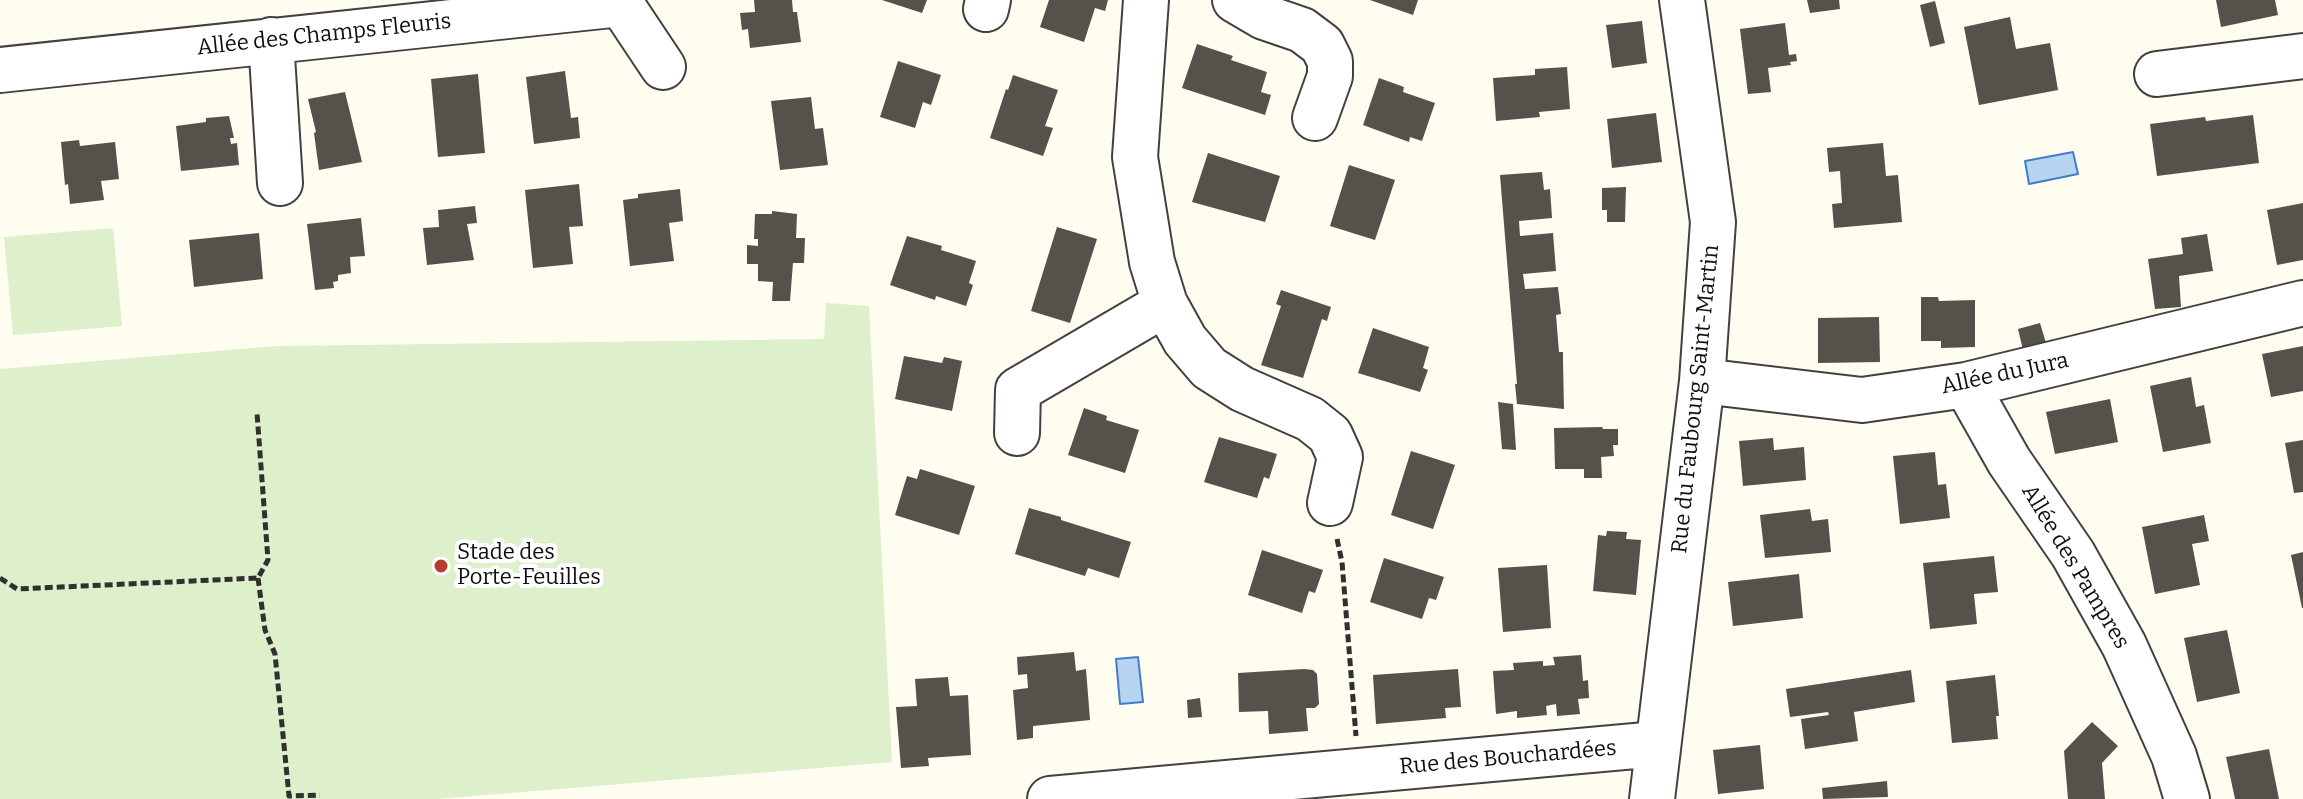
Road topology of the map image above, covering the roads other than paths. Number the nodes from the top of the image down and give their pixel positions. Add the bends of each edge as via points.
1 (1146, 0) edge
2 (1235, 0) edge
3 (1682, 0) edge
4 (271, 40) junction
5 (2303, 56) edge
6 (663, 67) dead end
7 (0, 70) edge
8 (2157, 74) dead end
9 (1315, 118) dead end
10 (280, 183) dead end
11 (2303, 303) edge
12 (1165, 304) junction
13 (1702, 381) junction
14 (1966, 385) junction
15 (1017, 433) dead end
16 (1330, 503) road end
17 (1657, 744) junction
18 (1360, 786) edge
19 (1050, 799) edge
20 (1652, 799) edge
21 (2187, 799) edge

1 - 12 street via 1135,157 1152,262
2 - 9 street via 1302,30 1322,45 1330,76
3 - 13 street, Rue du Faubourg Saint-Martin via 1713,222
4 - 6 street, Allée des Champs Fleuris via 621,4
4 - 7 street, Allée des Champs Fleuris
4 - 10 street
5 - 8 street
11 - 14 street, Allée du Jura
12 - 15 street via 1018,390
12 - 16 street via 1209,368 1310,419 1330,435 1340,457
13 - 14 street, Allée du Jura via 1862,400
13 - 17 street, Rue du Faubourg Saint-Martin
14 - 21 street, Allée des Pampres via 2124,645 2174,756
17 - 18 street, Rue des Bouchardées
17 - 20 street, Rue du Faubourg Saint-Martin
18 - 19 street, Rue des Bouchardées

